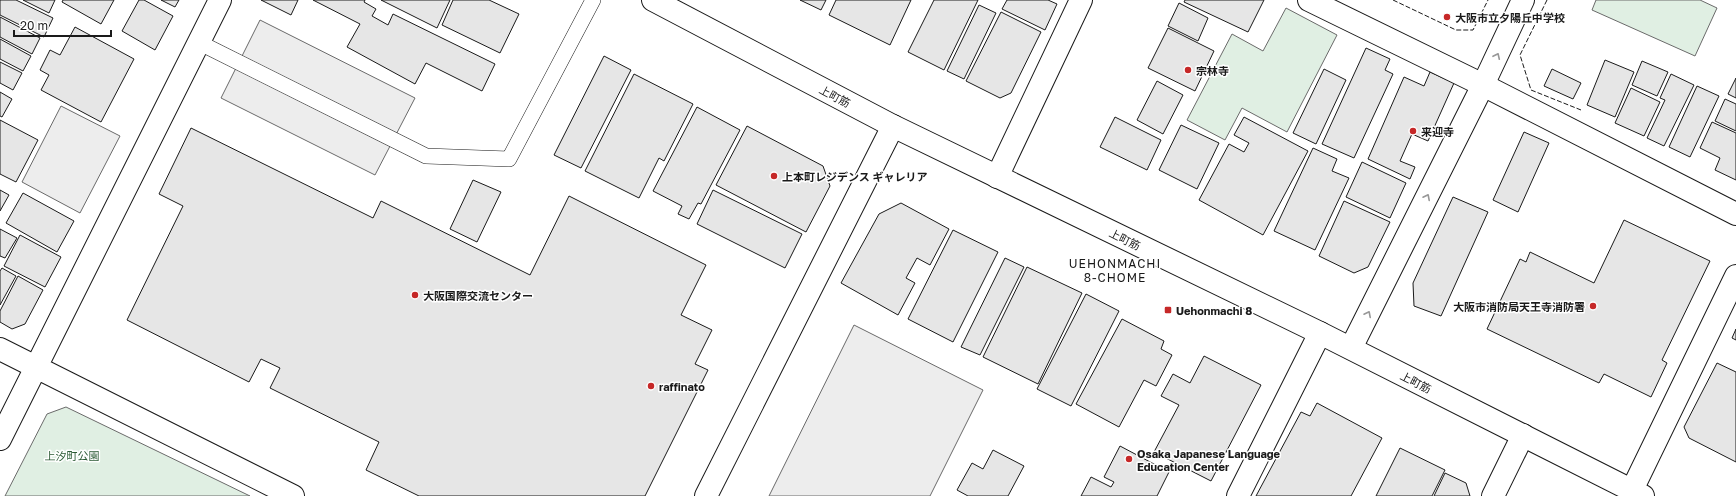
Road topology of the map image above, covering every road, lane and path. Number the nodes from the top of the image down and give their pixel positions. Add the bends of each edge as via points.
1 (220, 0) edge
2 (592, 0) edge
3 (653, 0) edge
4 (1081, 0) edge
5 (1308, 0) edge
6 (1523, 0) edge
7 (198, 42) junction
8 (1483, 85) junction
9 (893, 126) junction
10 (997, 177) junction
11 (1736, 214) edge
12 (1736, 276) edge
13 (1320, 333) junction
14 (1351, 348) junction
15 (0, 349) edge
16 (37, 367) junction
17 (1523, 435) junction
18 (0, 439) edge
19 (1638, 493) edge
20 (293, 496) edge
21 (706, 496) edge
22 (1238, 496) edge
23 (1493, 496) edge

1 - 7 street
2 - 7 lane via 509,159 426,156
3 - 9 street, 上町筋
4 - 10 street
5 - 8 street
8 -> 6 street
7 - 16 street
8 - 11 street
14 -> 8 street
9 - 10 street, 上町筋
9 - 21 street
10 - 13 street, 上町筋
12 - 19 street
13 - 14 street, 上町筋
13 - 22 street
14 - 17 street, 上町筋
15 - 16 street
16 - 18 street
16 - 20 street
17 - 19 street, 上町筋
17 - 23 street

